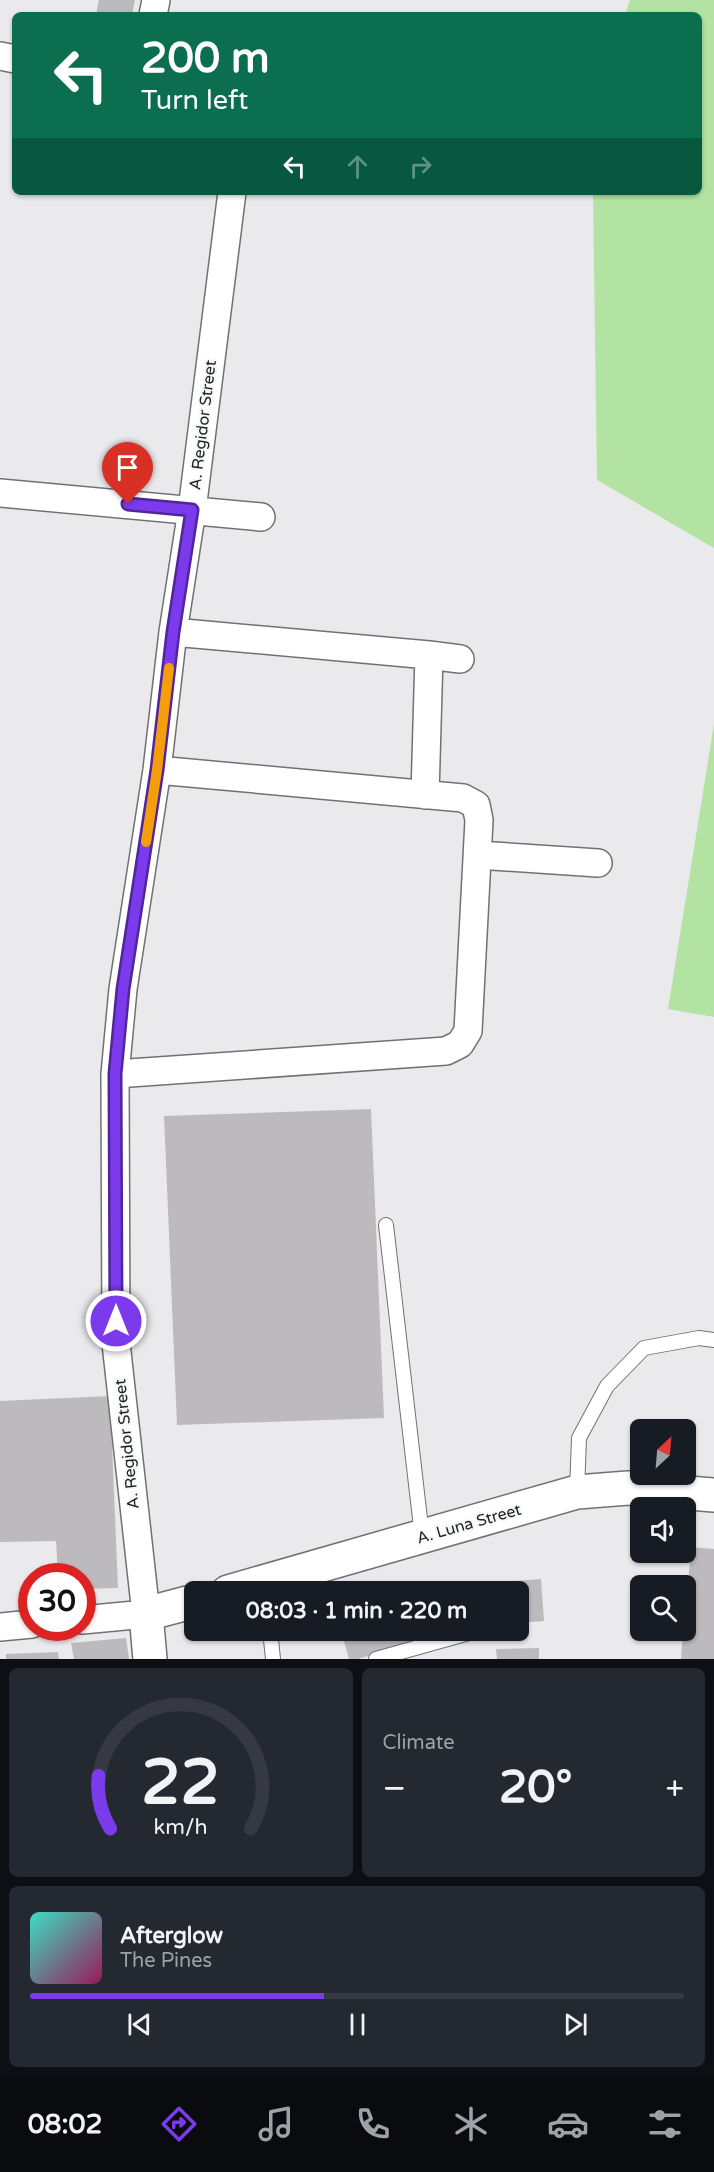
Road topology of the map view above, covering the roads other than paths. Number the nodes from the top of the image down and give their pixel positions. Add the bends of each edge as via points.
1 (232, 195) edge
2 (0, 493) edge
3 (192, 510) junction
4 (261, 517) dead end
5 (173, 632) junction
6 (429, 655) junction
7 (460, 659) dead end
8 (157, 770) junction
9 (425, 795) junction
10 (478, 855) junction
11 (597, 863) dead end
12 (115, 1074) junction
13 (386, 1225) dead end
14 (714, 1340) edge
15 (577, 1492) junction
16 (714, 1496) edge
17 (422, 1538) junction
18 (281, 1581) edge
19 (184, 1604) edge
20 (146, 1614) junction
21 (96, 1619) edge
22 (18, 1625) edge
23 (0, 1627) edge
24 (271, 1641) edge
25 (440, 1641) edge
26 (150, 1659) edge
27 (273, 1659) edge
28 (376, 1659) edge

1 - 3 street, A. Regidor Street
2 - 3 street
3 - 4 street
3 - 5 street, A. Regidor Street
5 - 6 street
5 - 8 street, A. Regidor Street
6 - 7 street
6 - 9 street
8 - 9 street
8 - 12 street, A. Regidor Street via 123,989
9 - 10 street via 463,798 476,805
10 - 11 street
10 - 12 street via 468,1031 460,1044 446,1051
12 - 20 street, A. Regidor Street via 116,1343
13 - 17 lane
14 - 15 lane via 699,1338 644,1348 607,1386 579,1438
15 - 16 street, A. Luna Street via 628,1488
15 - 17 street, A. Luna Street
17 - 18 street, A. Luna Street
19 - 20 street
20 - 21 street
20 - 26 street, A. Regidor Street
22 - 23 street
24 - 27 lane
25 - 28 lane

